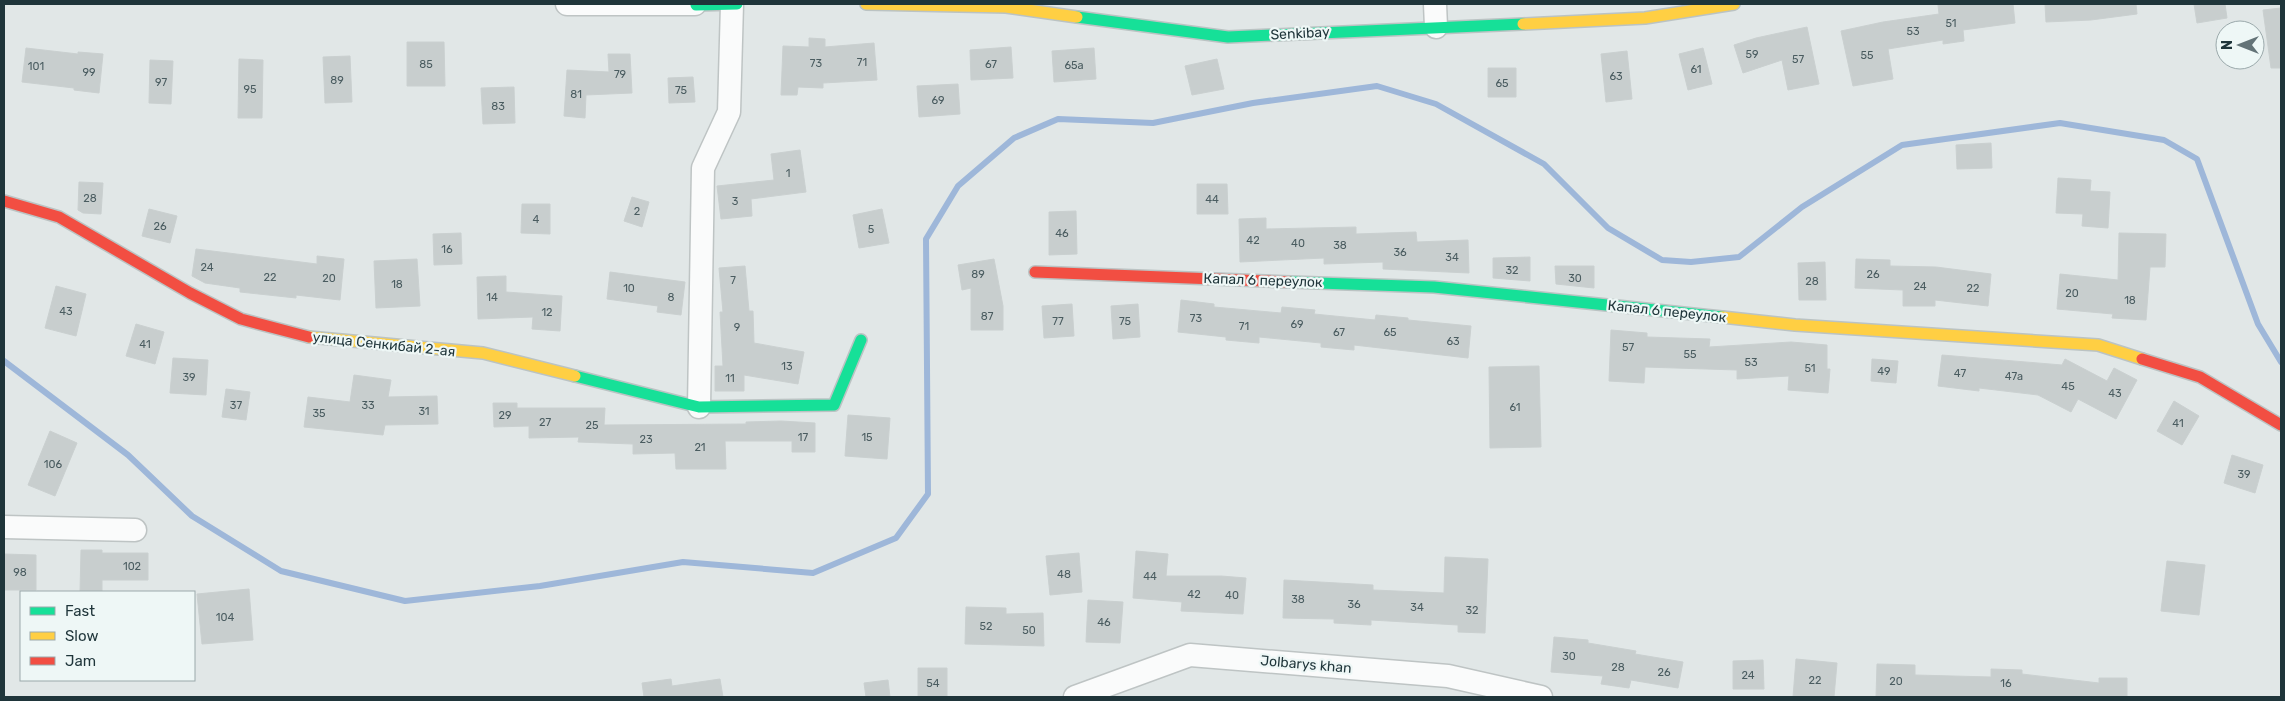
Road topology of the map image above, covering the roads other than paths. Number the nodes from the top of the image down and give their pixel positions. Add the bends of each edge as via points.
1 (567, 4) edge
2 (696, 4) edge
3 (732, 4) edge
4 (738, 4) edge
5 (866, 4) edge
6 (1435, 4) edge
7 (1734, 4) edge
8 (1436, 27) junction
9 (4, 200) edge
10 (1035, 272) dead end
11 (860, 340) dead end
12 (699, 407) junction
13 (2281, 425) edge
14 (4, 527) edge
15 (135, 530) dead end
16 (1075, 697) edge
17 (1542, 697) edge

1 - 2 street
2 - 3 street
3 - 4 street
3 - 12 street via 729,112 702,168
5 - 8 street, Senkibay via 1006,6 1228,37
6 - 8 street
7 - 8 street, Senkibay via 1645,18
9 - 12 street, улица Сенкибай 2-ая via 59,217 241,319 316,339 483,353
10 - 13 street, Капал 6 переулок via 1434,286 1795,325 2098,346 2200,378
11 - 12 street, улица Сенкибай 2-ая via 834,405
14 - 15 street
16 - 17 street, Jolbarys khan via 1190,655 1448,676

